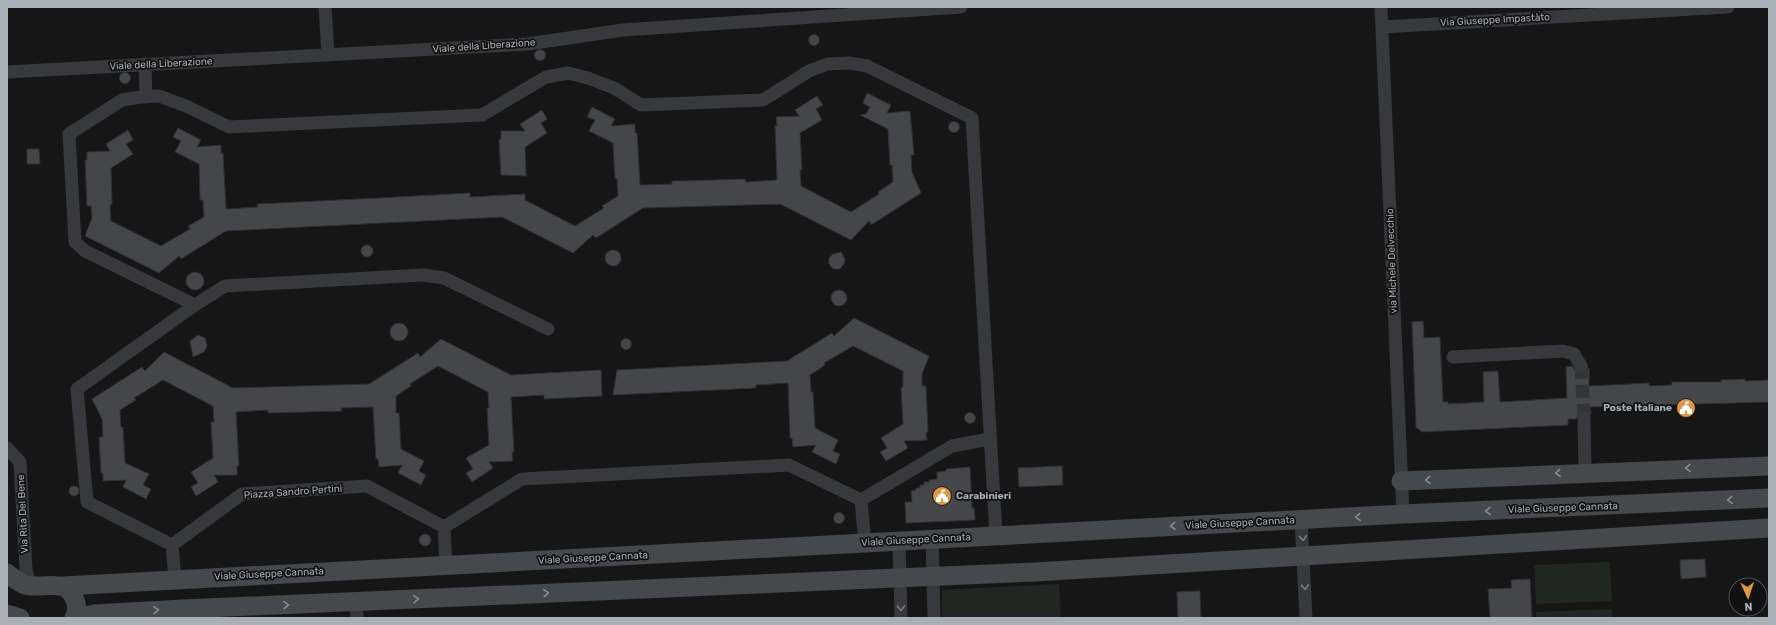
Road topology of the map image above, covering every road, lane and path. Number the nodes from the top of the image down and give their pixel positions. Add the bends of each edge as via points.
1 (325, 7) edge
2 (961, 7) edge
3 (1381, 7) edge
4 (1728, 7) edge
5 (838, 11) edge
6 (1382, 27) junction
7 (328, 55) junction
8 (145, 64) junction
9 (7, 72) edge
10 (146, 97) junction
11 (194, 305) junction
12 (548, 329) dead end
13 (1452, 357) dead end
14 (1581, 366) tunnel mouth
15 (1584, 418) tunnel mouth
16 (990, 439) junction
17 (7, 448) edge
18 (1769, 466) edge
19 (1585, 472) junction
20 (1401, 481) junction
21 (1769, 498) edge
22 (861, 500) junction
23 (1403, 514) junction
24 (1301, 520) junction
25 (444, 527) junction
26 (1769, 528) edge
27 (996, 536) junction
28 (932, 539) junction
29 (899, 541) junction
30 (865, 543) junction
31 (172, 545) junction
32 (1304, 556) junction
33 (446, 566) junction
34 (7, 573) edge
35 (934, 576) junction
36 (900, 578) junction
37 (175, 579) junction
38 (30, 585) junction
39 (64, 586) junction
40 (357, 610) edge
41 (7, 614) edge
42 (20, 618) edge
43 (75, 618) edge
44 (901, 618) edge
45 (934, 618) edge
46 (1306, 618) edge

1 - 7 street
2 - 5 street, Viale della Liberazione
3 - 6 street, via Michele Delvecchio
4 - 6 street, Via Giuseppe Impastàto
5 - 7 street, Viale della Liberazione via 623,30 528,44
6 - 20 street, via Michele Delvecchio
7 - 8 street, Viale della Liberazione
8 - 9 street, Viale della Liberazione
8 - 10 street
10 - 11 street via 122,100 69,134 75,242 85,252
10 - 16 street via 166,98 229,127 482,114 546,77 568,73 614,88 641,105 763,100 809,71 822,66 849,63 867,66 972,118
11 - 12 street via 226,286 423,275 444,278
11 - 31 street via 77,389 87,502
13 - 14 street via 1563,351 1574,354
15 - 19 street
16 - 22 street via 952,446
16 - 27 street
17 - 38 street, Via Rita Del Bene via 20,462 26,570
18 -> 19 street
19 -> 20 street
20 - 23 street, via Michele Delvecchio
21 -> 23 street, Viale Giuseppe Cannata
22 - 25 street via 789,465 522,479
22 - 30 street
23 -> 24 street, Viale Giuseppe Cannata
24 -> 27 street, Viale Giuseppe Cannata
24 -> 32 street
25 - 31 street, Piazza Sandro Pertini via 367,486 242,494
25 - 33 street
26 - 32 street
27 - 28 street, Viale Giuseppe Cannata
28 - 29 street, Viale Giuseppe Cannata
28 - 35 street
29 - 30 street, Viale Giuseppe Cannata
29 - 36 street
30 - 33 street, Viale Giuseppe Cannata
31 - 37 street
32 - 35 street
32 -> 46 street
33 - 37 street, Viale Giuseppe Cannata
34 - 38 street, Viale Giuseppe Cannata via 15,580
35 - 36 street
35 - 45 street
40 -> 36 street
36 -> 44 street
37 - 39 street, Viale Giuseppe Cannata
38 - 39 street, Viale Giuseppe Cannata
39 - 43 street via 73,593 76,603
43 -> 40 street via 95,614 175,609
41 - 42 street

